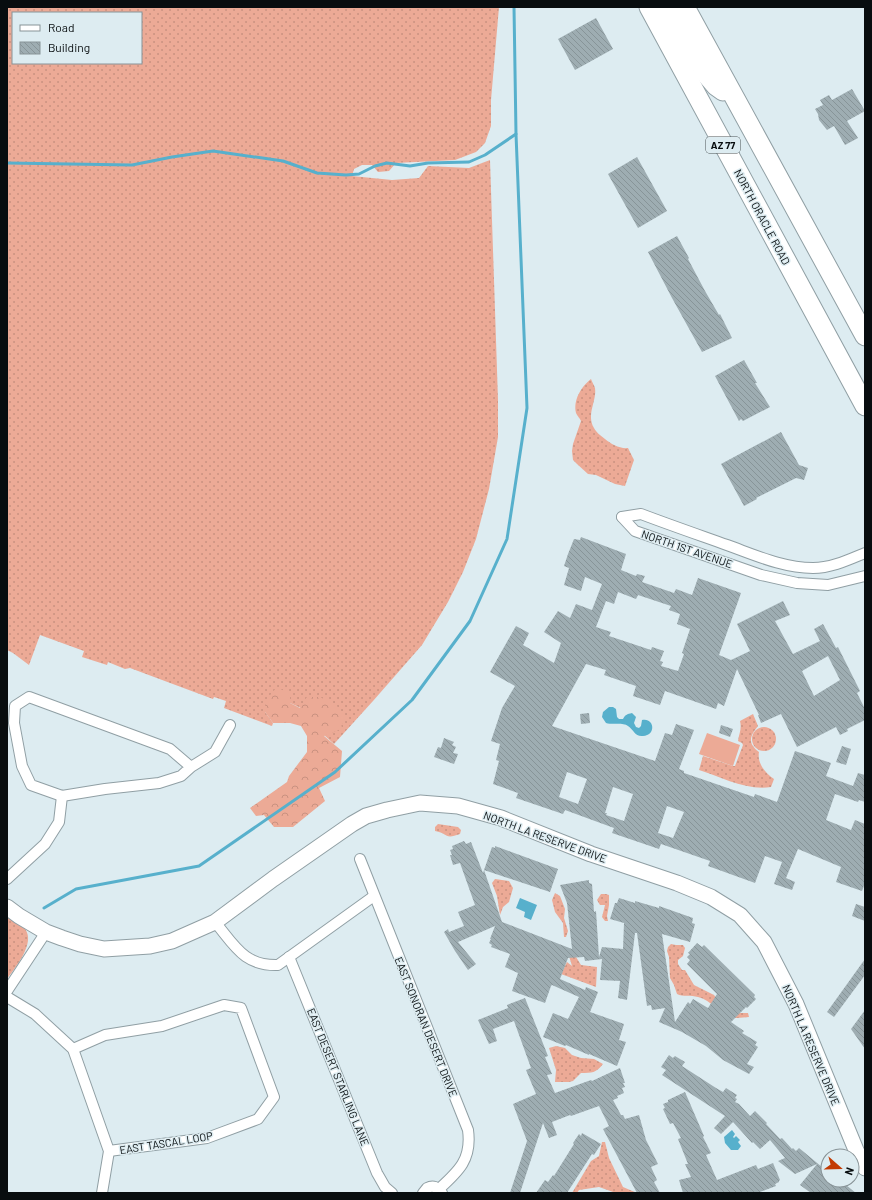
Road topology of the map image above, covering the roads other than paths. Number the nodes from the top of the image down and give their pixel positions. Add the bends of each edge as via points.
1 (649, 7) edge
2 (669, 7) edge
3 (685, 7) edge
4 (730, 90) junction
5 (865, 336) edge
6 (865, 406) edge
7 (865, 553) edge
8 (825, 567) junction
9 (865, 576) edge
10 (828, 585) junction
11 (230, 724) dead end
12 (192, 767) junction
13 (62, 796) junction
14 (360, 859) dead end
15 (7, 879) edge
16 (374, 896) junction
17 (7, 907) edge
18 (215, 922) junction
19 (46, 932) junction
20 (289, 957) junction
21 (7, 991) edge
22 (7, 997) edge
23 (73, 1048) junction
24 (857, 1148) edge
25 (109, 1151) junction
26 (860, 1155) edge
27 (865, 1168) edge
28 (441, 1191) edge
29 (102, 1193) edge
30 (392, 1193) edge
31 (423, 1193) edge

1 - 6 highway, NORTH ORACLE ROAD / AZ 77
2 - 4 highway via 705,73 723,91
3 - 4 highway, AZ 77
4 - 5 highway, AZ 77
7 - 8 street, NORTH 1ST AVENUE
8 - 10 street
8 - 10 street, NORTH 1ST AVENUE via 800,567 767,560 641,514 622,517 634,531 761,575 797,583
9 - 10 street, NORTH 1ST AVENUE
11 - 12 street via 215,752
12 - 13 street via 181,776 159,783 105,788
12 - 13 street via 170,749 29,697 15,706 14,723 22,766 31,785
13 - 15 street via 59,822 45,844
14 - 16 street, EAST SONORAN DESERT DRIVE
16 - 20 street
16 - 28 street, EAST SONORAN DESERT DRIVE via 468,1130 468,1150 461,1168
17 - 19 street, NORTH LA RESERVE DRIVE
18 - 19 street, NORTH LA RESERVE DRIVE via 172,941 127,948 104,949
18 - 20 street via 238,951 257,963 278,964
18 - 24 street, NORTH LA RESERVE DRIVE via 279,874 366,816 420,803 458,806 501,818 591,854 677,883 711,897 740,915 764,942 796,1004
19 - 21 street
20 - 30 street, EAST DESERT STARLING LANE via 377,1173
22 - 23 street via 35,1014
23 - 25 street
23 - 25 street, EAST TASCAL LOOP via 105,1035 162,1026 224,1005 241,1008 274,1097 258,1119 207,1138
25 - 29 street
26 - 27 street, NORTH LA RESERVE DRIVE
28 - 31 street, EAST SONORAN DESERT DRIVE via 430,1187

